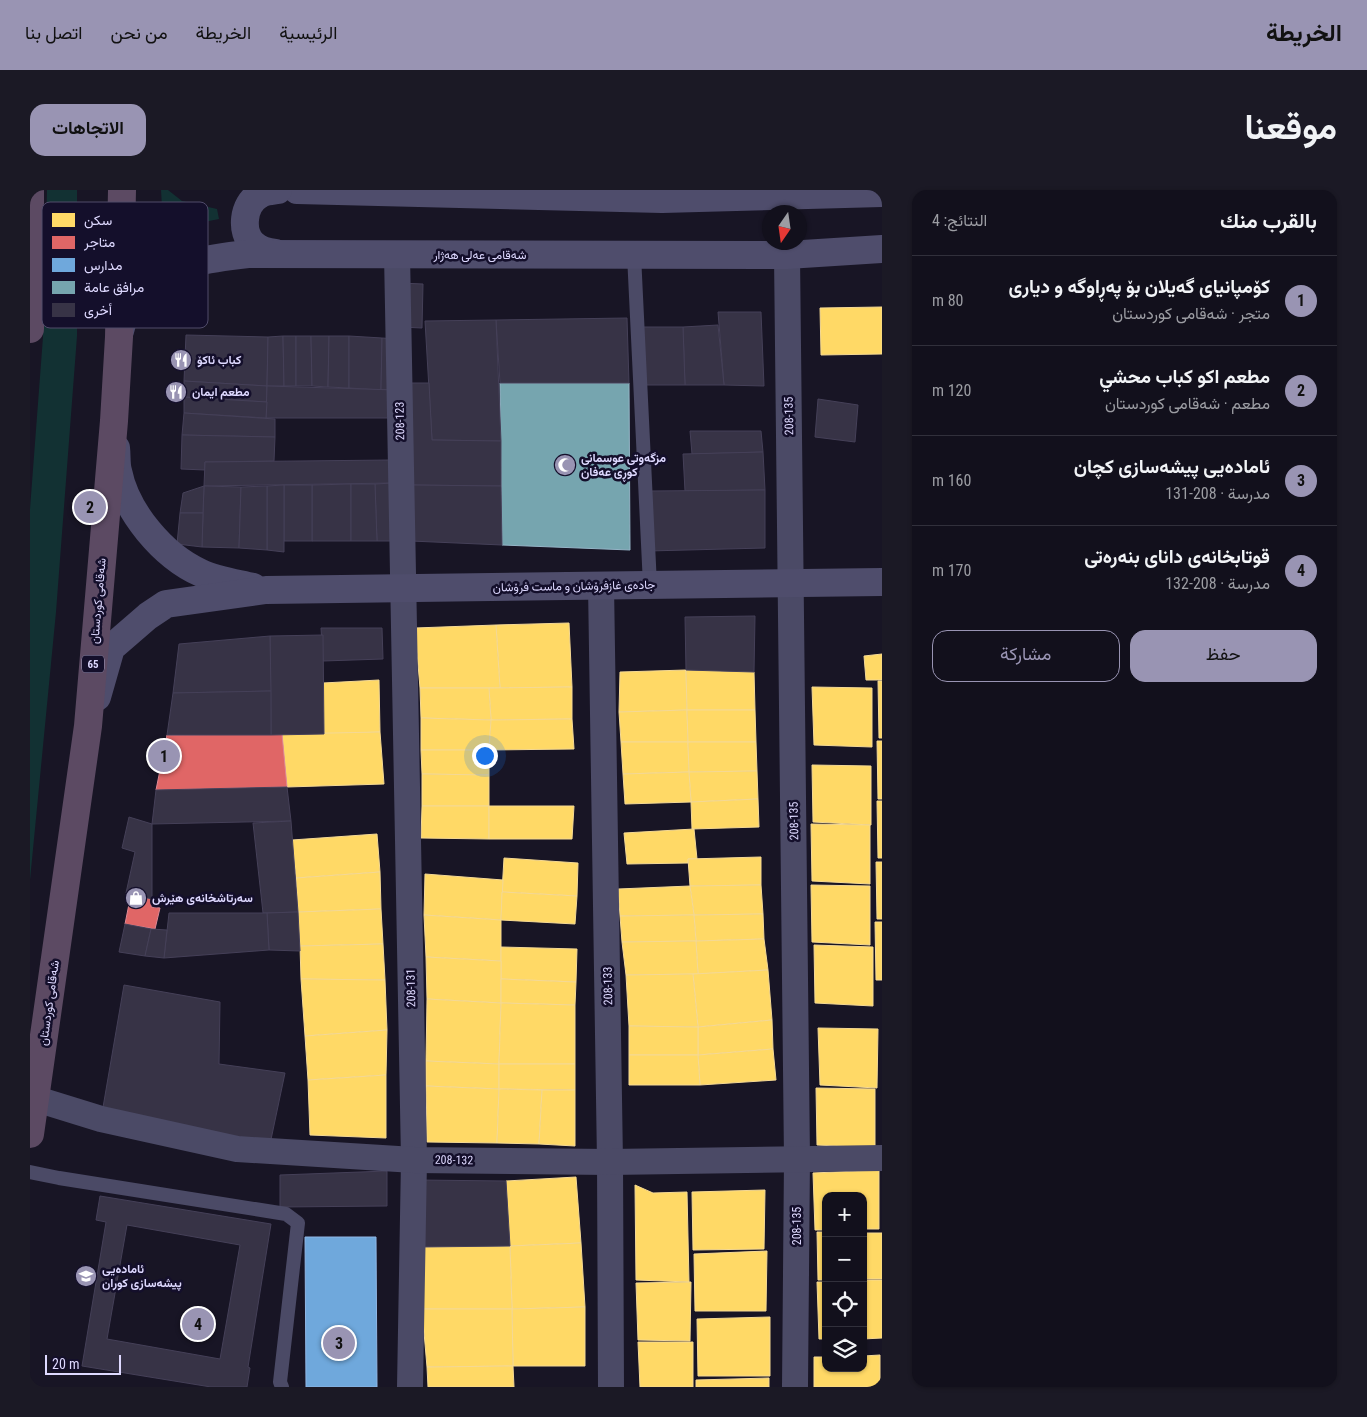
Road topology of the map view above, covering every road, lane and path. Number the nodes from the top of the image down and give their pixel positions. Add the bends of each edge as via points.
1 (30, 190) edge
2 (278, 190) edge
3 (297, 190) edge
4 (882, 193) edge
5 (662, 195) edge
6 (30, 228) edge
7 (882, 249) edge
8 (284, 254) junction
9 (397, 254) junction
10 (634, 255) junction
11 (788, 255) junction
12 (208, 259) edge
13 (119, 328) edge
14 (121, 328) edge
15 (30, 329) edge
16 (119, 338) junction
17 (114, 421) junction
18 (882, 582) edge
19 (791, 583) junction
20 (601, 585) junction
21 (650, 585) junction
22 (404, 588) junction
23 (266, 590) junction
24 (88, 726) junction
25 (32, 1105) edge
26 (30, 1134) edge
27 (882, 1158) edge
28 (797, 1159) junction
29 (414, 1160) junction
30 (610, 1162) junction
31 (30, 1172) edge
32 (282, 1387) edge
33 (410, 1387) edge
34 (611, 1387) edge
35 (795, 1387) edge

1 - 6 highway
2 - 8 main road via 264,192 253,200 247,209 245,225 254,245 265,251
3 - 5 main road
4 - 5 main road
6 - 15 highway
7 - 11 main road, شەقامی عەلی هەژار
8 - 9 main road, شەقامی عەلی هەژار
8 - 12 main road, شەقامی عەلی هەژار
9 - 10 main road, شەقامی عەلی هەژار
9 - 22 street, 208-123
10 - 11 main road, شەقامی عەلی هەژار
10 - 21 lane
11 - 19 street, 208-135
13 - 16 highway, شەقامی کوردستان / 65
14 - 16 main road, شەقامی عەلی هەژار
16 - 17 highway, شەقامی کوردستان / 65
17 - 23 main road via 118,472 133,507 159,543 201,573
17 - 24 highway, شەقامی کوردستان / 65
18 - 19 main road, جاده‌ی غازفرۆشان و ماست فرۆشان
19 - 21 main road, جاده‌ی غازفرۆشان و ماست فرۆشان
19 - 28 street, 208-135
20 - 21 main road, جاده‌ی غازفرۆشان و ماست فرۆشان
20 - 22 main road, جاده‌ی غازفرۆشان و ماست فرۆشان
20 - 30 street, 208-133
22 - 23 main road, جاده‌ی غازفرۆشان و ماست فرۆشان
22 - 29 street, 208-131
23 - 24 main road via 166,604 148,616 112,648
24 - 25 highway, شەقامی کوردستان / 65
25 - 26 highway, شەقامی کوردستان / 65
25 - 29 street, 208-132 via 237,1149
27 - 28 street, 208-132
28 - 30 street, 208-132
28 - 35 street, 208-135
29 - 30 street, 208-132
29 - 33 street, 208-131
30 - 34 street, 208-133
31 - 32 lane via 286,1214 298,1223

